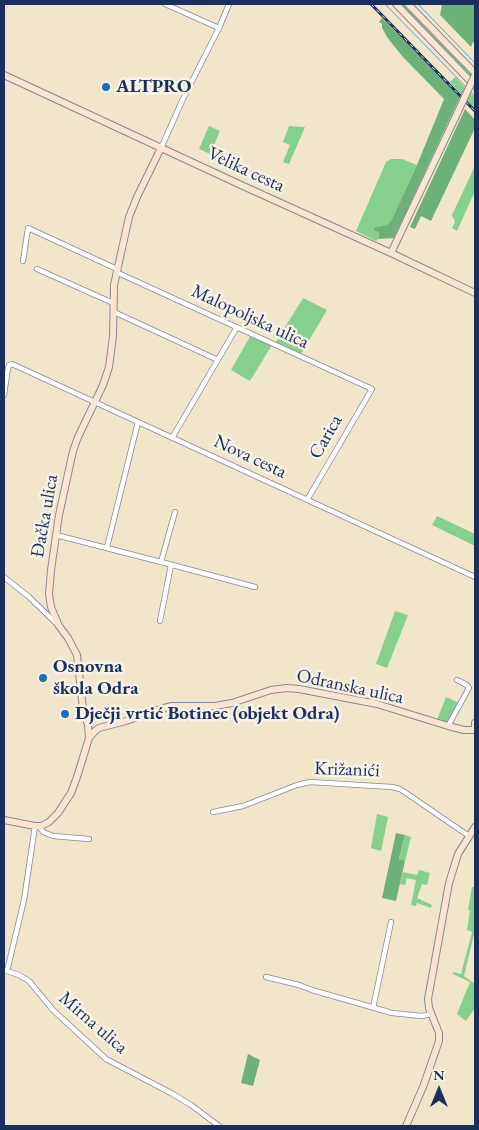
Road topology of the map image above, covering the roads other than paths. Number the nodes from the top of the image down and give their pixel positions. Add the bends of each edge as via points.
1 (165, 4) edge
2 (229, 4) edge
3 (396, 4) edge
4 (408, 4) edge
5 (219, 28) junction
6 (475, 74) edge
7 (4, 75) edge
8 (475, 86) edge
9 (162, 148) junction
10 (391, 253) junction
11 (23, 261) dead end
12 (38, 269) dead end
13 (117, 270) junction
14 (475, 293) edge
15 (113, 303) junction
16 (114, 312) junction
17 (237, 327) junction
18 (218, 360) junction
19 (372, 389) joint
20 (4, 395) edge
21 (95, 402) junction
22 (138, 422) junction
23 (172, 438) junction
24 (307, 500) junction
25 (175, 512) dead end
26 (56, 535) junction
27 (107, 547) junction
28 (161, 562) junction
29 (171, 565) junction
30 (4, 577) edge
31 (475, 577) edge
32 (255, 587) dead end
33 (50, 603) junction
34 (42, 609) junction
35 (160, 621) dead end
36 (59, 626) junction
37 (457, 680) dead end
38 (475, 723) edge
39 (88, 724) junction
40 (448, 726) junction
41 (100, 728) junction
42 (475, 730) edge
43 (89, 738) junction
44 (213, 812) dead end
45 (4, 820) edge
46 (37, 826) junction
47 (475, 829) edge
48 (469, 836) junction
49 (89, 839) dead end
50 (390, 922) dead end
51 (5, 971) edge
52 (266, 977) dead end
53 (373, 1008) junction
54 (432, 1014) junction
55 (219, 1126) edge
56 (406, 1126) edge

1 - 5 street
2 - 5 street
3 - 8 main road
4 - 6 main road
5 - 9 street
6 - 10 main road, bridge
7 - 9 main road, Velika cesta
9 - 10 main road, Velika cesta
9 - 13 main road, Đačka ulica via 134,203
10 - 14 main road, Velika cesta
11 - 13 street via 28,228
12 - 15 street
13 - 15 main road, Đačka ulica
13 - 17 street, Malopoljska ulica
15 - 16 main road, Đačka ulica
16 - 18 street
16 - 21 main road, Đačka ulica via 109,367
17 - 18 street
17 - 19 street, Malopoljska ulica
18 - 23 street
19 - 24 street, Carica
20 - 21 street, Nova cesta via 10,364
21 - 22 street, Nova cesta
21 - 26 main road, Đačka ulica via 73,451
22 - 23 street, Nova cesta
22 - 27 street
23 - 24 street, Nova cesta
24 - 31 street, Nova cesta
25 - 28 street
26 - 27 street
26 - 33 main road, Đačka ulica
27 - 28 street
28 - 29 street
29 - 32 street
29 - 35 street
30 - 34 street
33 - 34 street
33 - 36 main road, Đačka ulica
34 - 36 street
36 - 39 main road, Đačka ulica via 77,655 83,709
37 - 40 street via 469,688
38 - 42 main road
39 - 41 main road
39 - 43 main road, Đačka ulica
40 - 41 main road, Odranska ulica via 377,704 287,688 265,691 220,706 172,706
40 - 42 main road, Odranska ulica
41 - 43 main road, Odranska ulica
43 - 46 main road via 70,793 53,818
44 - 48 street, Križanići via 243,806 310,782 383,786 401,790
45 - 46 main road
46 - 49 street via 53,836
46 - 51 street via 24,900
47 - 48 main road
48 - 54 main road via 458,854 449,883 428,996
50 - 53 street
51 - 55 street, Mirna ulica via 29,981 53,1010 106,1059 178,1097
52 - 53 street
53 - 54 street via 399,1014
54 - 56 main road via 439,1033 438,1044

